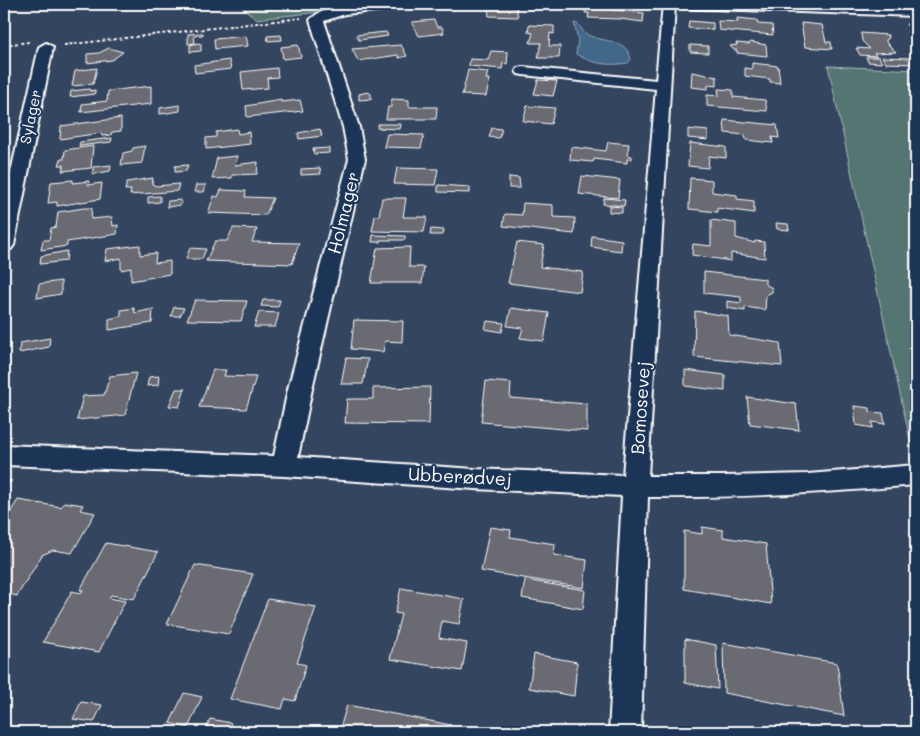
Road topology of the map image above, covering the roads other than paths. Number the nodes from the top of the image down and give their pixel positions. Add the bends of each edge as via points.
1 (404, 4) edge
2 (670, 4) edge
3 (686, 4) edge
4 (916, 12) edge
5 (46, 47) road end
6 (523, 71) dead end
7 (663, 85) junction
8 (4, 245) edge
9 (4, 455) edge
10 (284, 466) junction
11 (916, 475) edge
12 (635, 486) junction
13 (625, 732) edge

1 - 10 street, Holmager via 338,11 317,20 351,127 357,160
2 - 7 street, Bomosevej
3 - 4 street
5 - 8 street, Sylager
6 - 7 street
7 - 12 street, Bomosevej
9 - 10 street, Ubberødvej
10 - 12 street, Ubberødvej
11 - 12 street, Ubberødvej via 723,488
12 - 13 street, Bomosevej

